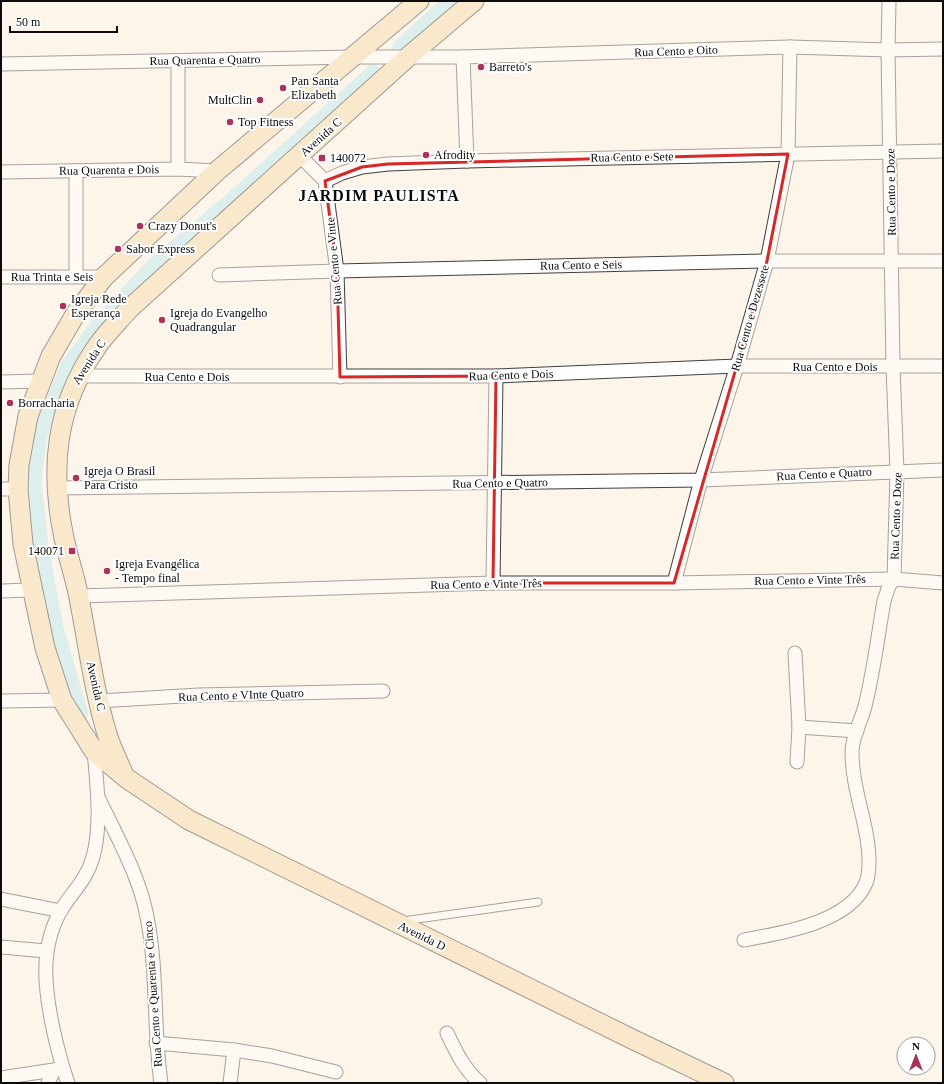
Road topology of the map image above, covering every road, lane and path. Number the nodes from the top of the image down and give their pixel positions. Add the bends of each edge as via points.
1 (419, 1) edge
2 (474, 1) edge
3 (889, 1) edge
4 (790, 47) junction
5 (943, 49) edge
6 (888, 50) junction
7 (354, 56) junction
8 (409, 56) junction
9 (463, 57) junction
10 (178, 61) junction
11 (1, 64) edge
12 (890, 151) junction
13 (943, 151) edge
14 (788, 154) junction
15 (300, 156) junction
16 (467, 161) junction
17 (178, 169) junction
18 (76, 171) junction
19 (217, 171) junction
20 (1, 172) edge
21 (325, 181) junction
22 (767, 261) junction
23 (943, 261) edge
24 (893, 262) junction
25 (337, 271) junction
26 (219, 275) dead end
27 (76, 276) junction
28 (104, 277) junction
29 (1, 278) edge
30 (737, 366) junction
31 (943, 366) edge
32 (893, 367) junction
33 (78, 376) junction
34 (496, 376) junction
35 (340, 377) junction
36 (41, 381) junction
37 (1, 382) edge
38 (943, 470) edge
39 (897, 471) junction
40 (701, 480) junction
41 (493, 483) junction
42 (57, 488) junction
43 (10, 489) edge
44 (894, 579) junction
45 (493, 583) junction
46 (674, 583) junction
47 (943, 583) edge
48 (31, 590) junction
49 (1, 591) edge
50 (79, 596) junction
51 (795, 653) dead end
52 (383, 691) dead end
53 (62, 700) junction
54 (1, 701) edge
55 (99, 701) junction
56 (799, 727) junction
57 (857, 731) junction
58 (94, 751) junction
59 (797, 762) dead end
60 (126, 778) junction
61 (97, 795) junction
62 (1, 899) edge
63 (538, 902) dead end
64 (61, 911) junction
65 (395, 923) junction
66 (744, 940) dead end
67 (1, 947) edge
68 (46, 951) junction
69 (446, 1033) dead end
70 (156, 1042) junction
71 (234, 1050) junction
72 (58, 1069) junction
73 (336, 1072) dead end
74 (1, 1078) edge
75 (48, 1083) edge
76 (68, 1083) edge
77 (161, 1083) edge
78 (230, 1083) edge
79 (480, 1083) edge
80 (724, 1083) edge

1 - 7 main road, Avenida D
2 - 8 main road, Avenida C
3 - 6 street, Rua Cento e Doze
4 - 6 street, Rua Cento e Oito
4 - 9 street, Rua Cento e Oito
4 - 14 street, Rua Cento e Dezessete
5 - 6 street, Rua Cento e Oito
6 - 12 street, Rua Cento e Doze
7 - 8 street, Rua Quarenta e Quatro
7 - 10 street, Rua Quarenta e Quatro
7 - 19 main road, Avenida D
8 - 9 street, Rua Cento e Oito
8 - 15 main road, Avenida C
9 - 16 street
10 - 11 street, Rua Quarenta e Quatro
10 - 17 street
12 - 13 street, Rua Cento e Sete
12 - 14 street, Rua Cento e Sete
12 - 24 street, Rua Cento e Doze
14 - 16 street, Rua Cento e Sete
14 - 22 street, Rua Cento e Dezessete
15 - 21 street
15 - 33 main road, Avenida C via 129,309 94,349
16 - 21 street, Rua Cento e Sete via 362,167
17 - 18 street, Rua Quarenta e Dois
17 - 19 street, Rua Quarenta e Dois
18 - 20 street, Rua Quarenta e Dois
18 - 27 street
19 - 28 main road, Avenida D
21 - 25 street, Rua Cento e Vinte
22 - 24 street, Rua Cento e Seis
22 - 25 street, Rua Cento e Seis
22 - 30 street, Rua Cento e Dezessete
23 - 24 street, Rua Cento e Seis
24 - 32 street, Rua Cento e Doze
25 - 26 street, Rua Cento e Seis
25 - 35 street, Rua Cento e Vinte
27 - 28 street, Rua Trinta e Seis
27 - 29 street, Rua Trinta e Seis
28 - 36 main road, Avenida D via 76,313 51,356
30 - 32 street, Rua Cento e Dois
30 - 34 street, Rua Cento e Dois
30 - 40 street, Rua Cento e Dezessete
31 - 32 street, Rua Cento e Dois
32 - 39 street, Rua Cento e Doze
33 - 35 street, Rua Cento e Dois
33 - 42 main road, Avenida C via 61,425 57,456
34 - 35 street, Rua Cento e Dois
34 - 41 street
36 - 37 street
36 - 43 main road, Avenida D via 28,416
38 - 39 street, Rua Cento e Quatro
39 - 40 street, Rua Cento e Quatro
39 - 44 street, Rua Cento e Doze
40 - 41 street, Rua Cento e Quatro
40 - 46 street, Rua Cento e Dezessete
41 - 42 street, Rua Cento e Quatro
41 - 45 street
42 - 50 main road, Avenida C via 63,533
43 - 48 main road, Avenida D
44 - 46 street, Rua Cento e Vinte Três
44 - 47 street, Rua Cento e Vinte Três
44 - 57 street, Rua Cento e Doze via 884,601 866,704
45 - 46 street, Rua Cento e Vinte Três
45 - 50 street, Rua Cento e Vinte Três
48 - 49 street
48 - 53 main road, Avenida D via 45,648
50 - 55 main road, Avenida C
51 - 56 street
52 - 55 street, Rua Cento e VInte Quatro via 199,695
53 - 54 street
53 - 58 main road, Avenida D
55 - 60 main road, Avenida C via 108,738
56 - 57 street
56 - 59 street
57 - 66 street, Rua Cento e Doze via 852,752 856,787 867,838 869,871 859,896 830,916 782,933
58 - 60 main road, Avenida D
58 - 61 street
60 - 65 main road, Avenida D via 189,820
61 - 64 street via 93,856 86,875
61 - 70 street, Rua Cento e Quarenta e Cinco via 137,884 147,915 153,957
62 - 64 street
63 - 65 lane
64 - 68 street
65 - 80 main road, Avenida D
67 - 68 street
68 - 72 street via 47,1000
69 - 79 street via 462,1063
70 - 71 street
70 - 77 street, Rua Cento e Quarenta e Cinco
71 - 73 street via 272,1056
71 - 78 street
72 - 74 street
72 - 75 street
72 - 76 street

